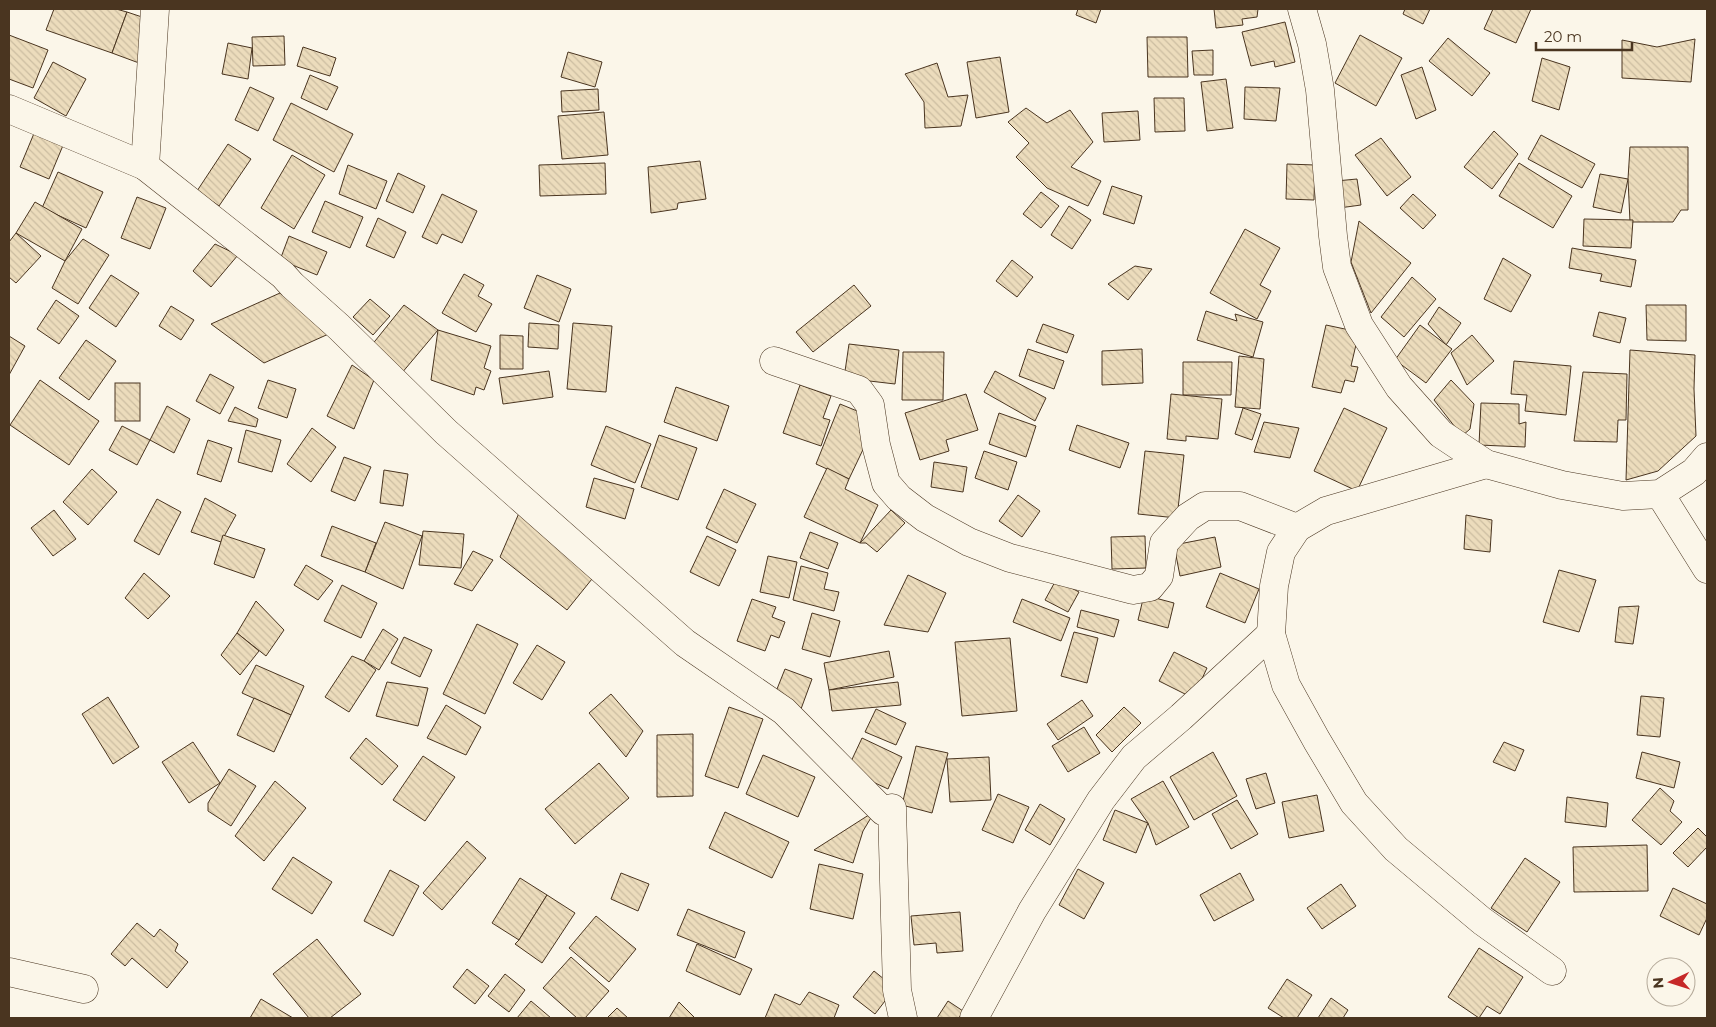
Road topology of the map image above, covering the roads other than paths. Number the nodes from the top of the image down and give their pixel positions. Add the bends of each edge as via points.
1 (155, 9) edge
2 (1302, 9) edge
3 (9, 109) edge
4 (145, 166) junction
5 (774, 361) dead end
6 (1707, 457) edge
7 (1486, 464) junction
8 (1660, 494) junction
9 (1297, 528) junction
10 (1707, 569) edge
11 (1271, 634) junction
12 (1552, 971) dead end
13 (9, 972) edge
14 (84, 989) dead end
15 (903, 1018) edge
16 (974, 1018) edge

1 - 4 street
2 - 7 street via 1320,90 1337,267 1359,325 1399,387 1441,434
3 - 4 street
4 - 15 street via 283,275 446,432 685,643 784,711 883,811 892,808 898,990
5 - 9 street via 859,390 870,405 886,483 898,498 925,518 969,542 1010,558 1133,590 1150,587 1159,576 1164,543 1188,517 1205,506 1240,506
6 - 8 street via 1694,472
7 - 8 street via 1562,485 1623,496
7 - 9 street via 1326,511
8 - 10 street
9 - 11 street via 1281,552 1274,586
11 - 12 street via 1286,685 1354,803 1396,849 1482,921
11 - 16 street via 1134,757 1101,800 1032,911
13 - 14 street

